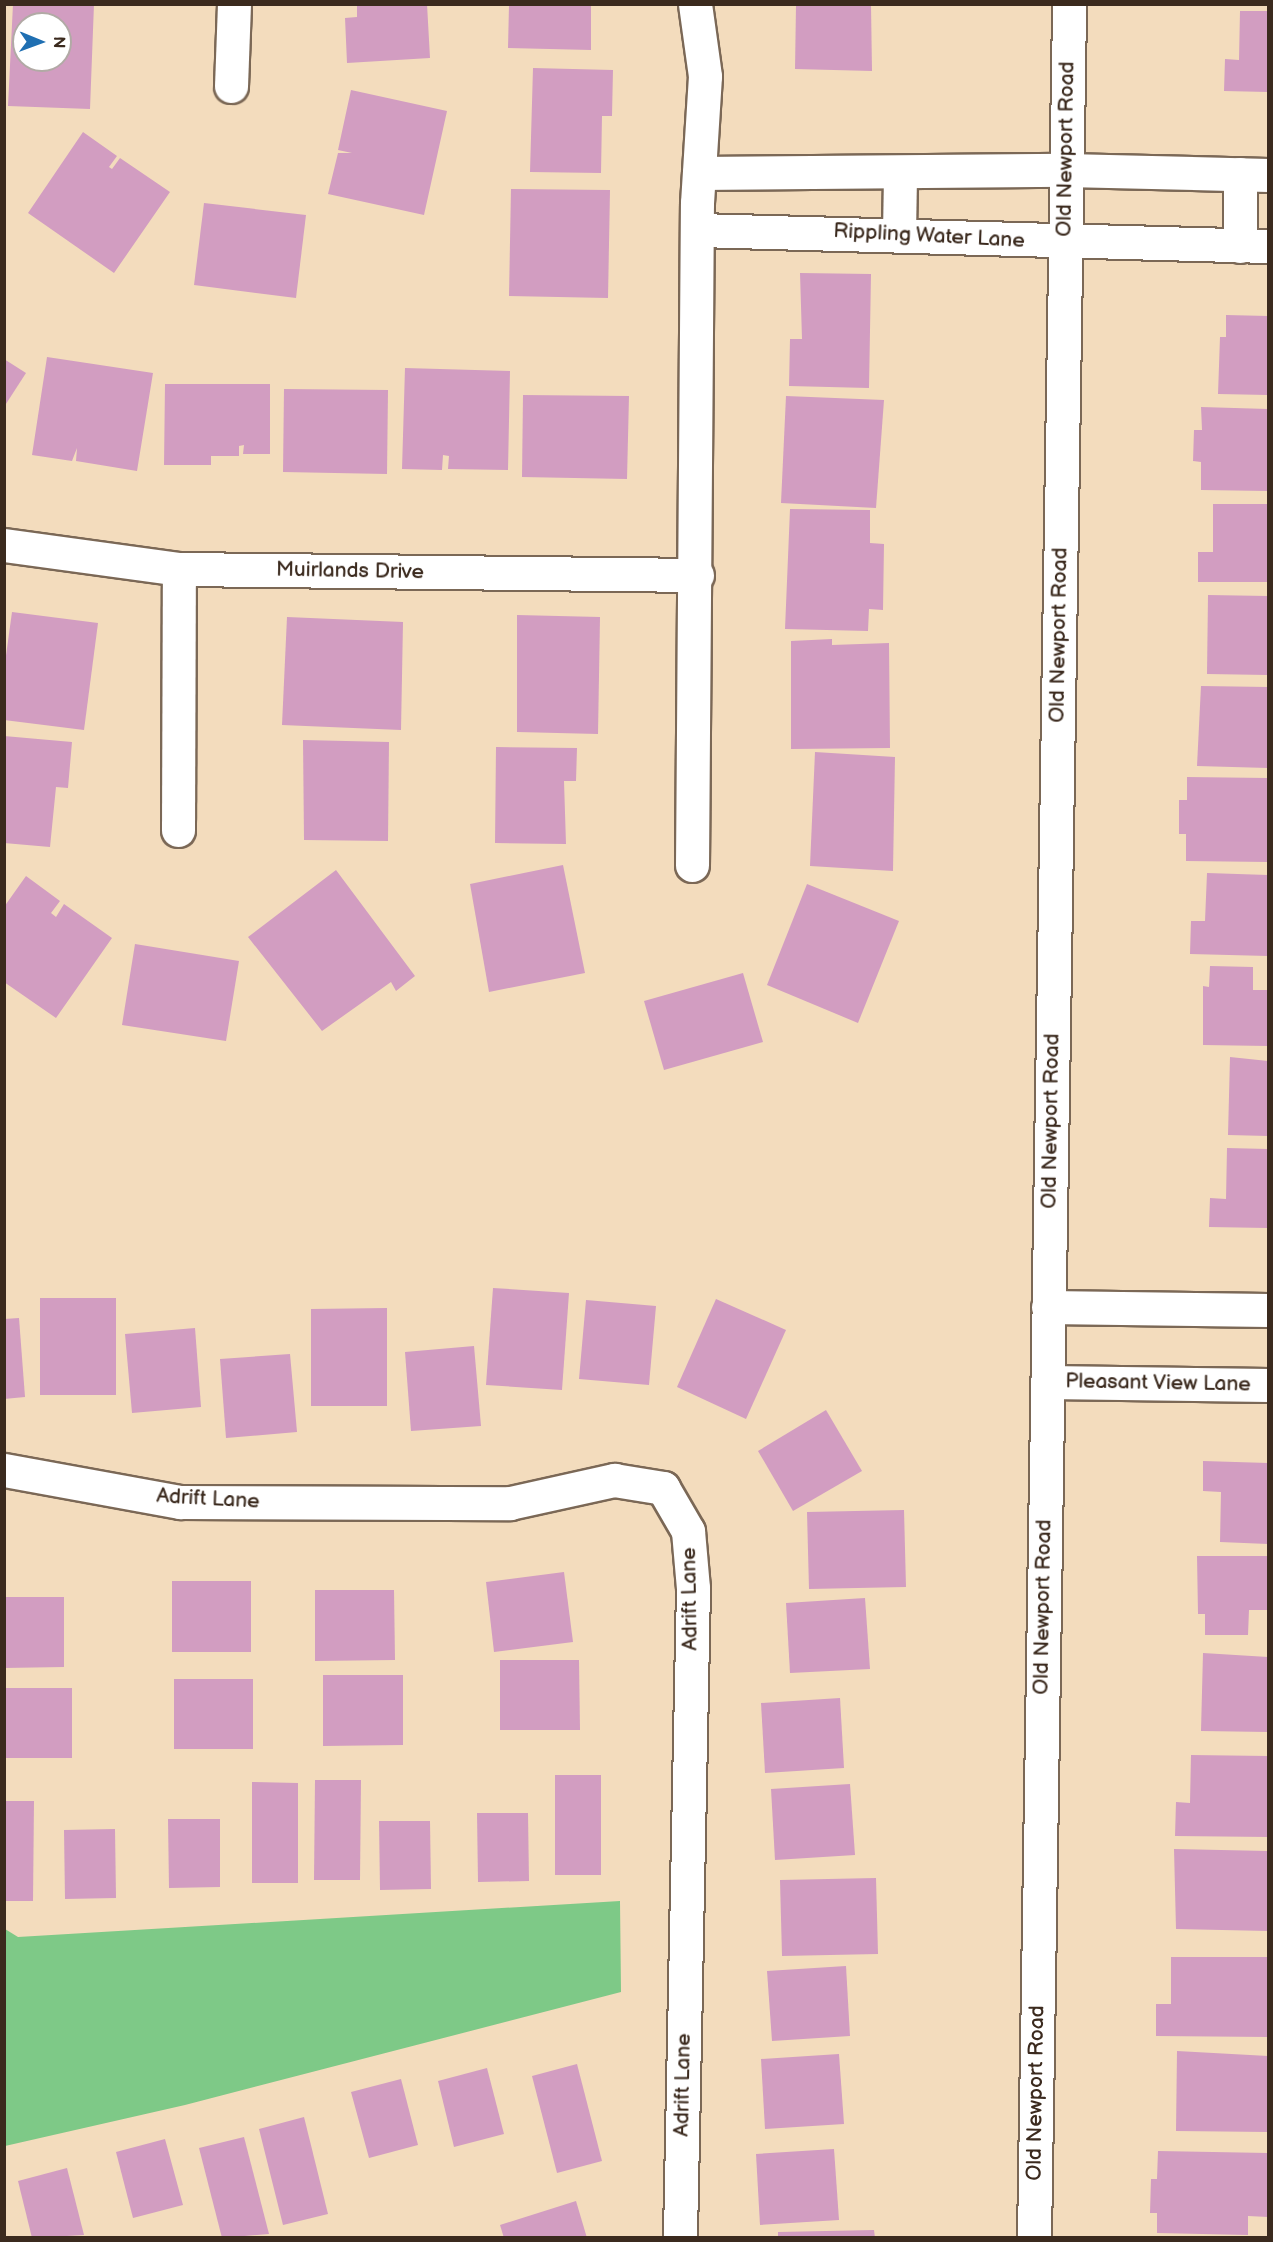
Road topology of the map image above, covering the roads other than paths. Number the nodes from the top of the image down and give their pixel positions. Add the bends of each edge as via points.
1 (234, 4) edge
2 (694, 4) edge
3 (1069, 4) edge
4 (231, 86) dead end
5 (1066, 171) junction
6 (699, 173) junction
7 (900, 173) junction
8 (1254, 174) edge
9 (698, 230) junction
10 (899, 233) junction
11 (1065, 243) junction
12 (1254, 246) edge
13 (4, 545) edge
14 (179, 569) junction
15 (697, 575) junction
16 (178, 830) dead end
17 (692, 865) dead end
18 (1048, 1307) junction
19 (1269, 1310) edge
20 (1047, 1382) junction
21 (1269, 1385) edge
22 (4, 1470) edge
23 (680, 2238) edge
24 (1034, 2238) edge

1 - 4 street
2 - 6 street via 705,76
3 - 5 street, Old Newport Road
5 - 7 street
5 - 8 street
5 - 11 street, Old Newport Road
6 - 7 street
6 - 9 street
7 - 10 street
8 - 12 street
9 - 10 street, Rippling Water Lane
9 - 15 street
10 - 11 street, Rippling Water Lane
11 - 12 street, Rippling Water Lane
11 - 18 street, Old Newport Road
13 - 14 street, Muirlands Drive
14 - 15 street, Muirlands Drive
14 - 16 street
15 - 17 street
18 - 19 street
18 - 20 street, Old Newport Road
20 - 21 street, Pleasant View Lane
20 - 24 street, Old Newport Road
22 - 23 street, Adrift Lane via 180,1502 510,1503 614,1480 663,1488 688,1532 693,1588

